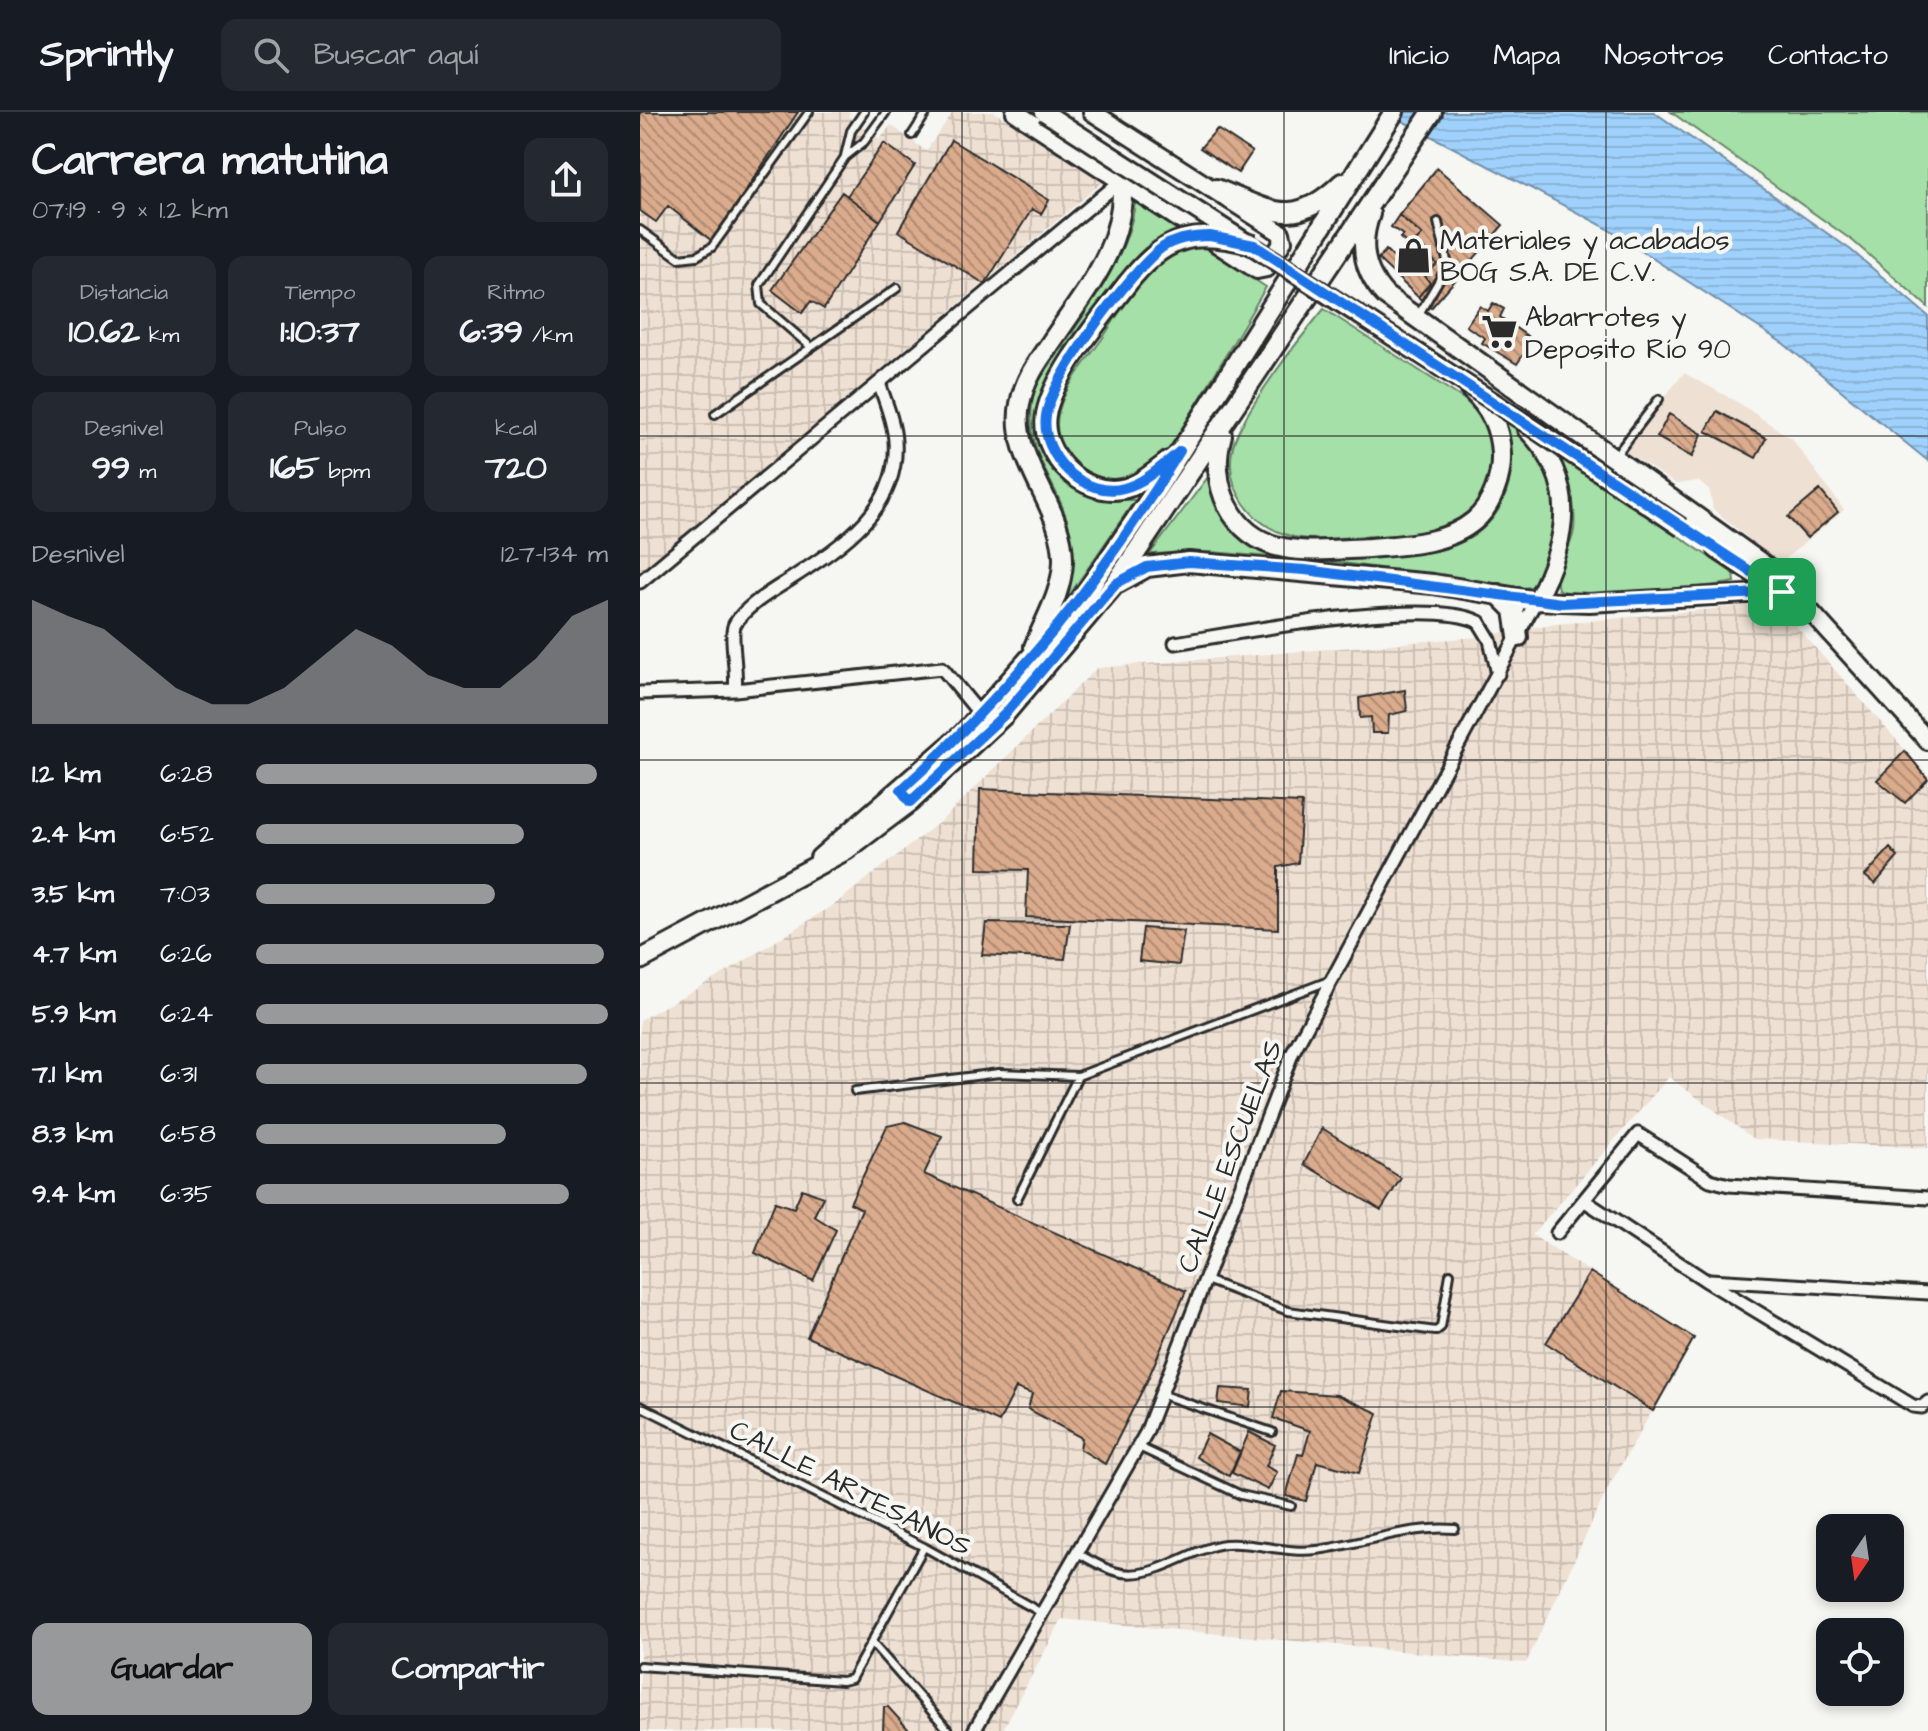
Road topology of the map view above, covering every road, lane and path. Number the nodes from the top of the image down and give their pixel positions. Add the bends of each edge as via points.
1 (809, 112) edge
2 (864, 112) edge
3 (886, 112) edge
4 (927, 112) edge
5 (1015, 112) edge
6 (1044, 112) edge
7 (1064, 112) edge
8 (1092, 112) edge
9 (1394, 112) edge
10 (1432, 112) edge
11 (912, 135) dead end
12 (845, 157) junction
13 (1365, 160) junction
14 (1122, 180) junction
15 (1216, 189) junction
16 (1375, 198) junction
17 (1438, 222) dead end
18 (640, 230) edge
19 (1254, 245) junction
20 (1294, 271) junction
21 (1316, 286) junction
22 (897, 288) dead end
23 (1417, 318) junction
24 (811, 347) junction
25 (1457, 377) junction
26 (879, 383) junction
27 (1659, 399) dead end
28 (1230, 413) junction
29 (715, 414) dead end
30 (1515, 416) junction
31 (1180, 451) junction
32 (1614, 457) junction
33 (1684, 525) junction
34 (640, 582) edge
35 (1115, 584) junction
36 (1784, 590) junction
37 (1498, 594) junction
38 (1536, 601) junction
39 (1518, 637) junction
40 (1175, 643) dead end
41 (1027, 664) junction
42 (1499, 674) junction
43 (735, 690) junction
44 (640, 693) edge
45 (980, 714) junction
46 (1928, 741) edge
47 (905, 796) junction
48 (640, 960) edge
49 (1331, 980) junction
50 (1078, 1076) junction
51 (855, 1091) dead end
52 (1928, 1198) edge
53 (1017, 1199) dead end
54 (1585, 1201) junction
55 (1557, 1233) dead end
56 (1450, 1274) dead end
57 (1206, 1280) junction
58 (1705, 1280) junction
59 (1928, 1293) edge
60 (1163, 1395) junction
61 (1928, 1402) edge
62 (640, 1406) edge
63 (1272, 1432) dead end
64 (1138, 1446) junction
65 (1291, 1506) dead end
66 (1455, 1529) dead end
67 (924, 1547) junction
68 (1076, 1552) junction
69 (1040, 1612) junction
70 (872, 1643) junction
71 (640, 1666) edge
72 (949, 1731) edge
73 (974, 1731) edge

1 - 18 lane via 712,247 679,258
2 - 12 lane via 851,131
3 - 12 lane
4 - 11 lane
5 - 14 main road
6 - 19 main road, bridge
7 - 33 main road via 1336,286
8 - 15 main road
9 - 13 main road
10 - 16 main road
12 - 24 lane via 758,292 761,304
13 - 15 main road via 1323,200 1297,213 1272,210
13 - 20 main road
14 - 15 main road via 1257,270 1265,270 1283,237
14 - 26 street
14 - 41 main road via 1123,208 1114,245 1038,361 1020,405 1019,433 1052,512 1063,558 1058,594
16 - 21 main road
16 - 23 main road via 1364,259 1375,285
17 - 23 lane via 1448,265
19 - 20 main road, bridge
19 - 31 main road, bridge via 1210,236 1175,241 1147,262 1055,390 1046,416 1050,447 1076,478 1110,490 1131,486
20 - 21 main road, bridge
20 - 31 main road
21 - 25 main road, bridge
21 - 28 main road
22 - 24 lane
23 - 32 main road
24 - 29 lane
25 - 28 main road, bridge via 1481,399 1501,443 1491,497 1482,513 1449,536 1393,546 1283,548 1259,540 1225,505 1217,483 1216,459
25 - 30 main road, bridge
26 - 34 street
26 - 43 street via 895,438 891,487 855,534 735,623
27 - 32 lane
28 - 35 main road
30 - 33 main road, bridge
30 - 38 main road, bridge via 1545,447 1558,473 1565,514 1548,578
31 - 41 main road via 1080,601
32 - 36 main road via 1782,578
33 - 36 main road
35 - 37 main road via 1147,567 1189,562
35 - 47 main road via 1004,715
36 - 38 main road via 1589,603
36 - 46 main road
37 - 38 main road
37 - 39 main road via 1514,610
38 - 39 street, CALLE ESCUELAS
39 - 42 street, CALLE ESCUELAS
40 - 42 street via 1339,619 1446,613 1479,622 1495,652
41 - 45 main road
42 - 49 street, CALLE ESCUELAS
43 - 44 street
43 - 45 street via 942,668
45 - 47 main road
47 - 48 main road via 839,839 816,864
49 - 50 lane
49 - 57 street, CALLE ESCUELAS via 1272,1099
50 - 51 lane via 999,1073
50 - 53 lane
52 - 54 street via 1729,1185 1710,1180 1638,1134
54 - 55 street
54 - 58 street
56 - 57 lane via 1436,1331 1288,1311
57 - 60 street, CALLE ESCUELAS
58 - 59 street
58 - 61 street via 1913,1406
60 - 63 lane
60 - 64 street, CALLE ESCUELAS
62 - 67 lane, CALLE ARTESANOS
64 - 65 lane via 1241,1495
64 - 68 street, CALLE ESCUELAS
66 - 68 lane via 1433,1527 1314,1551 1229,1544 1139,1573 1117,1573
67 - 69 lane, CALLE ARTESANOS
67 - 70 lane
68 - 69 street, CALLE ESCUELAS
69 - 73 street, CALLE ESCUELAS
70 - 71 lane via 857,1672 842,1681
70 - 72 lane

